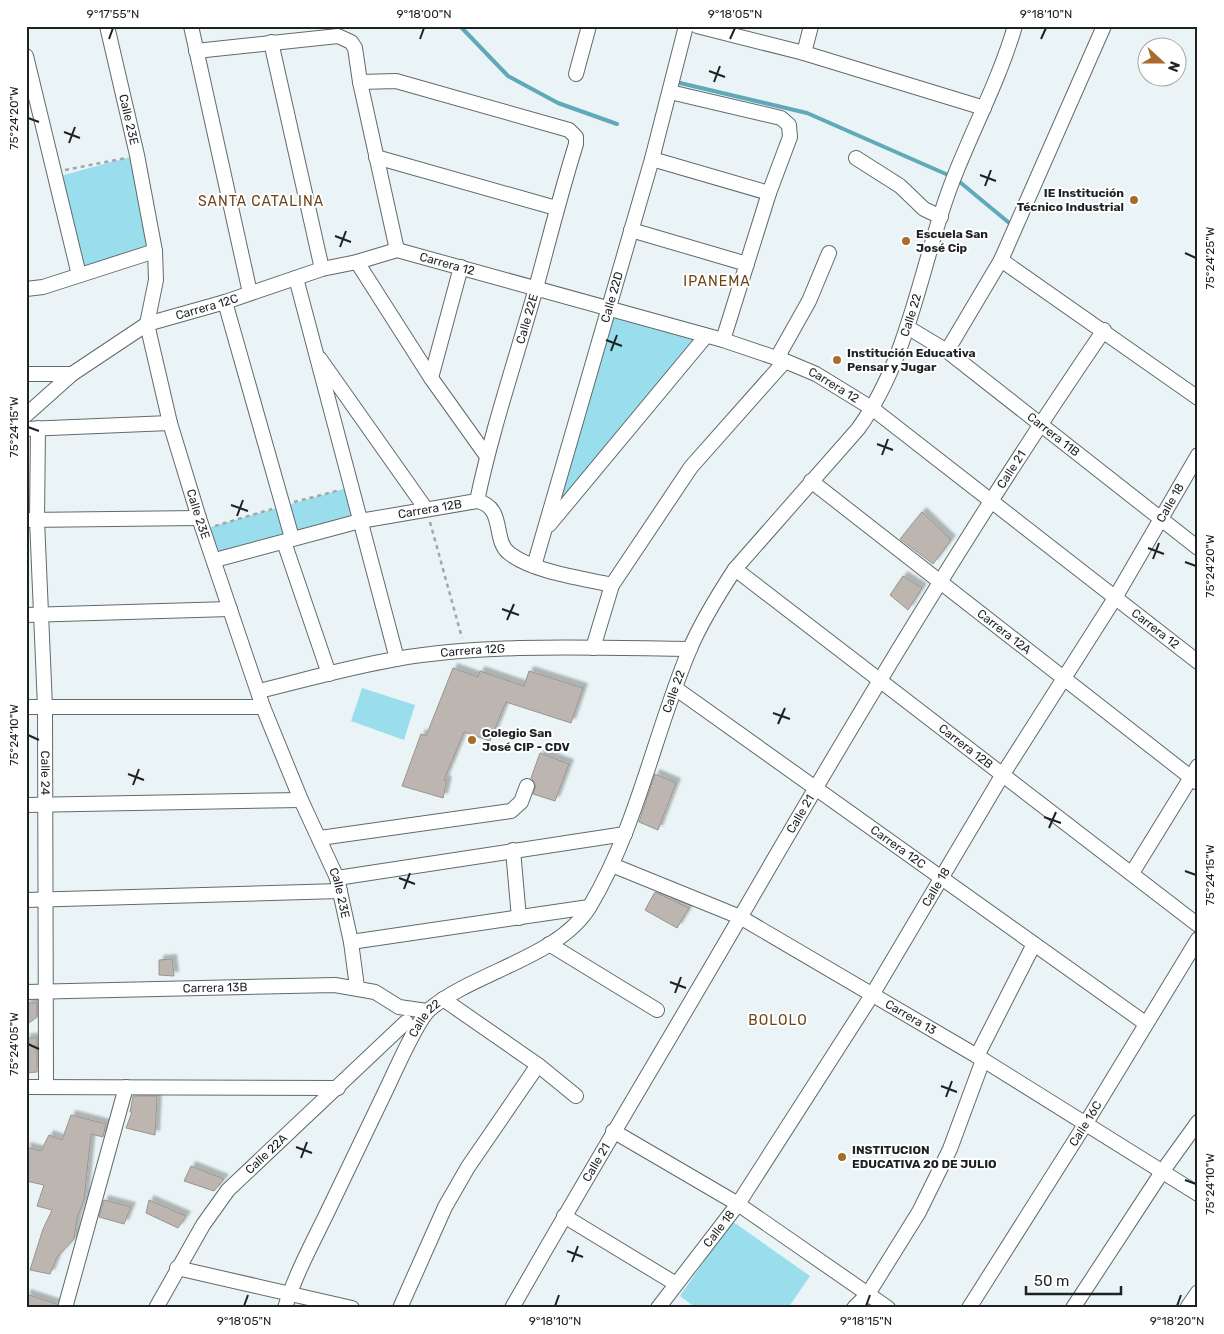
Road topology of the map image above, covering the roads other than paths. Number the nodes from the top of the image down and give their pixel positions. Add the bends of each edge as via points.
1 (107, 26) edge
2 (191, 26) edge
3 (588, 26) edge
4 (686, 26) edge
5 (697, 26) edge
6 (811, 26) edge
7 (1015, 26) edge
8 (1104, 26) edge
9 (271, 42) junction
10 (196, 51) junction
11 (804, 53) junction
12 (26, 56) edge
13 (576, 74) dead end
14 (360, 82) junction
15 (670, 92) junction
16 (984, 108) junction
17 (376, 157) junction
18 (856, 158) dead end
19 (652, 159) junction
20 (769, 193) junction
21 (556, 208) junction
22 (941, 217) junction
23 (632, 230) junction
24 (397, 250) junction
25 (155, 251) junction
26 (829, 253) dead end
27 (1001, 260) junction
28 (357, 262) junction
29 (747, 264) junction
30 (461, 267) junction
31 (322, 269) junction
32 (79, 276) junction
33 (296, 278) junction
34 (536, 288) junction
35 (26, 289) edge
36 (250, 293) junction
37 (225, 302) junction
38 (609, 308) junction
39 (146, 324) junction
40 (907, 327) junction
41 (1104, 330) junction
42 (706, 336) junction
43 (723, 340) junction
44 (947, 351) junction
45 (315, 353) junction
46 (781, 359) junction
47 (26, 374) edge
48 (72, 374) junction
49 (431, 378) junction
50 (1198, 398) edge
51 (873, 409) junction
52 (26, 415) edge
53 (170, 423) junction
54 (1040, 424) junction
55 (32, 428) edge
56 (486, 455) junction
57 (1198, 455) edge
58 (811, 481) junction
59 (476, 501) junction
60 (991, 502) junction
61 (426, 509) junction
62 (199, 518) junction
63 (1161, 519) junction
64 (32, 520) edge
65 (360, 521) junction
66 (546, 529) junction
67 (288, 540) junction
68 (1198, 548) edge
69 (215, 560) junction
70 (534, 566) junction
71 (735, 569) junction
72 (939, 581) junction
73 (612, 585) junction
74 (1115, 598) junction
75 (230, 609) junction
76 (26, 614) edge
77 (43, 614) junction
78 (593, 648) junction
79 (690, 649) junction
80 (397, 659) junction
81 (1198, 662) edge
82 (329, 674) junction
83 (1063, 678) junction
84 (882, 681) junction
85 (675, 688) junction
86 (259, 691) junction
87 (26, 707) edge
88 (45, 707) junction
89 (263, 707) junction
90 (1003, 774) junction
91 (1195, 775) edge
92 (528, 786) dead end
93 (814, 787) junction
94 (300, 800) junction
95 (26, 805) edge
96 (44, 805) junction
97 (625, 834) junction
98 (320, 838) junction
99 (513, 850) junction
100 (612, 865) junction
101 (1132, 873) junction
102 (941, 877) junction
103 (338, 884) junction
104 (45, 899) junction
105 (26, 900) edge
106 (590, 907) junction
107 (740, 917) junction
108 (519, 918) junction
109 (1198, 925) edge
110 (1198, 938) edge
111 (351, 942) junction
112 (549, 944) junction
113 (1034, 944) junction
114 (357, 987) junction
115 (46, 991) junction
116 (26, 992) edge
117 (872, 995) junction
118 (443, 1000) junction
119 (399, 1007) junction
120 (656, 1010) dead end
121 (427, 1011) junction
122 (406, 1022) junction
123 (1145, 1023) junction
124 (414, 1035) junction
125 (379, 1047) junction
126 (980, 1058) junction
127 (399, 1062) junction
128 (538, 1066) junction
129 (46, 1087) junction
130 (126, 1087) junction
131 (26, 1088) edge
132 (338, 1088) junction
133 (576, 1096) dead end
134 (1198, 1122) edge
135 (1086, 1124) junction
136 (613, 1131) junction
137 (1162, 1172) junction
138 (1198, 1194) edge
139 (738, 1204) junction
140 (564, 1216) junction
141 (177, 1268) junction
142 (676, 1284) junction
143 (290, 1292) junction
144 (1198, 1292) edge
145 (868, 1294) junction
146 (65, 1308) edge
147 (156, 1308) edge
148 (286, 1308) edge
149 (352, 1308) edge
150 (400, 1308) edge
151 (512, 1308) edge
152 (658, 1308) edge
153 (854, 1308) edge
154 (888, 1308) edge
155 (969, 1308) edge
156 (1073, 1308) edge
157 (1187, 1308) edge

1 - 25 street, Calle 23E
2 - 10 street
3 - 13 street
4 - 15 street, Calle 22D
5 - 11 street
6 - 11 street
7 - 16 street, Calle 22
8 - 27 street
9 - 10 street
9 - 14 street via 346,38 355,48
9 - 31 street
10 - 36 street
11 - 16 street
12 - 32 street
14 - 17 street
14 - 21 street, Calle 22E via 396,81 569,130 576,137 576,144
15 - 19 street, Calle 22D
15 - 20 street via 780,118 789,125 790,137
16 - 22 street, Calle 22 via 950,187
17 - 21 street
17 - 24 street
18 - 22 street via 900,186 924,209
19 - 20 street
19 - 23 street, Calle 22D
20 - 29 street
21 - 34 street, Calle 22E
22 - 40 street, Calle 22
23 - 29 street
23 - 38 street, Calle 22D
24 - 28 street, Carrera 12C
24 - 30 street, Carrera 12
25 - 32 street
25 - 39 street, Calle 23E via 156,280
26 - 46 street
27 - 41 street
27 - 44 street
28 - 31 street, Carrera 12C
28 - 49 street
29 - 43 street
30 - 34 street, Carrera 12
30 - 49 street
31 - 33 street, Carrera 12C
32 - 35 street
33 - 36 street, Carrera 12C
33 - 45 street
34 - 38 street, Carrera 12
34 - 56 street, Calle 22E
36 - 37 street, Carrera 12C
37 - 39 street, Carrera 12C
37 - 67 street
38 - 42 street, Carrera 12
38 - 66 street, Calle 22D
39 - 48 street, Carrera 12C
39 - 53 street, Calle 23E
40 - 44 street, Carrera 11B
40 - 51 street, Calle 22
41 - 50 street
41 - 54 street, Calle 21
42 - 43 street, Carrera 12
42 - 66 street
43 - 46 street, Carrera 12
44 - 54 street, Carrera 11B
45 - 61 street
45 - 65 street
46 - 51 street, Carrera 12 via 816,374
46 - 73 street via 691,467
47 - 48 street
48 - 52 street, Carrera 12C
49 - 56 street
51 - 58 street, Calle 22
51 - 60 street, Carrera 12
53 - 55 street
53 - 62 street, Calle 23E
54 - 60 street, Calle 21
54 - 63 street, Carrera 11B
55 - 64 street, Calle 24
56 - 59 street, Calle 22E
57 - 63 street, Calle 18
58 - 71 street, Calle 22
58 - 72 street, Carrera 12A
59 - 61 street, Carrera 12B
59 - 70 street, Carrera 12B via 484,502 494,513 508,553
60 - 72 street, Calle 21
60 - 74 street, Carrera 12
61 - 65 street, Carrera 12B
62 - 64 street
62 - 69 street, Calle 23E
63 - 68 street, Carrera 11B
63 - 74 street, Calle 18
64 - 77 street, Calle 24
65 - 67 street, Carrera 12B
65 - 80 street
66 - 70 street, Calle 22D
67 - 69 street, Carrera 12B
67 - 82 street
69 - 75 street, Calle 23E
70 - 73 street, Carrera 12B
71 - 79 street, Calle 22
71 - 84 street, Carrera 12B
72 - 83 street, Carrera 12A
72 - 84 street, Calle 21
73 - 78 street
74 - 81 street, Carrera 12
74 - 83 street, Calle 18
75 - 77 street
75 - 86 street, Calle 23E
76 - 77 street
77 - 88 street, Calle 24
78 - 79 street, Carrera 12G
78 - 80 street, Carrera 12G via 465,651
79 - 85 street, Calle 22
80 - 82 street, Carrera 12G
82 - 86 street, Carrera 12G
83 - 90 street, Calle 18
83 - 91 street, Carrera 12A
84 - 90 street, Carrera 12B
84 - 93 street, Calle 21
85 - 93 street, Carrera 12C
85 - 97 street, Calle 22
86 - 89 street, Calle 23E
87 - 88 street
88 - 89 street
88 - 96 street, Calle 24
89 - 94 street, Calle 23E
90 - 101 street, Carrera 12B
90 - 102 street, Calle 18
91 - 101 street
92 - 98 street via 521,802 510,811
93 - 102 street, Carrera 12C
93 - 107 street, Calle 21
94 - 96 street
94 - 98 street, Calle 23E
95 - 96 street
96 - 104 street, Calle 24
97 - 99 street
97 - 100 street, Calle 22
98 - 103 street, Calle 23E
99 - 103 street
99 - 108 street
100 - 106 street, Calle 22
100 - 107 street, Carrera 13
101 - 109 street, Carrera 12B
102 - 113 street, Carrera 12C
102 - 117 street, Calle 18
103 - 104 street
103 - 111 street, Calle 23E
104 - 105 street
104 - 115 street, Calle 24
106 - 108 street
106 - 112 street, Calle 22 via 578,922
107 - 117 street, Carrera 13
107 - 136 street, Calle 21
108 - 111 street
110 - 123 street, Calle 16C
111 - 114 street, Calle 23E
112 - 118 street, Calle 22 via 463,986
112 - 120 street
113 - 123 street, Carrera 12C
113 - 126 street
114 - 115 street, Carrera 13B
114 - 119 street, Carrera 13B via 375,992
115 - 116 street, Carrera 13B
115 - 129 street, Calle 24
117 - 126 street, Carrera 13
117 - 139 street, Calle 18
118 - 121 street, Calle 22
118 - 128 street
119 - 121 street, Carrera 13B
119 - 122 street
121 - 124 street, Calle 22
122 - 124 street
122 - 125 street, Calle 22A
123 - 135 street, Calle 16C
124 - 127 street, Calle 22
125 - 127 street via 392,1052
125 - 132 street, Calle 22A
126 - 135 street, Carrera 13
126 - 145 street via 946,1157 919,1212
127 - 143 street, Calle 22
128 - 133 street
128 - 150 street via 468,1167 445,1207
129 - 130 street
129 - 131 street
130 - 132 street
130 - 146 street
132 - 141 street, Calle 22A via 228,1190
134 - 137 street
135 - 137 street, Carrera 13
135 - 155 street, Calle 16C
136 - 139 street
136 - 140 street, Calle 21
137 - 138 street, Carrera 13
137 - 156 street
139 - 142 street, Calle 18
139 - 145 street
140 - 142 street
140 - 151 street, Calle 21
141 - 143 street
141 - 147 street, Calle 22A
142 - 152 street, Calle 18
143 - 148 street, Calle 22
143 - 149 street
144 - 157 street
145 - 153 street
145 - 154 street

